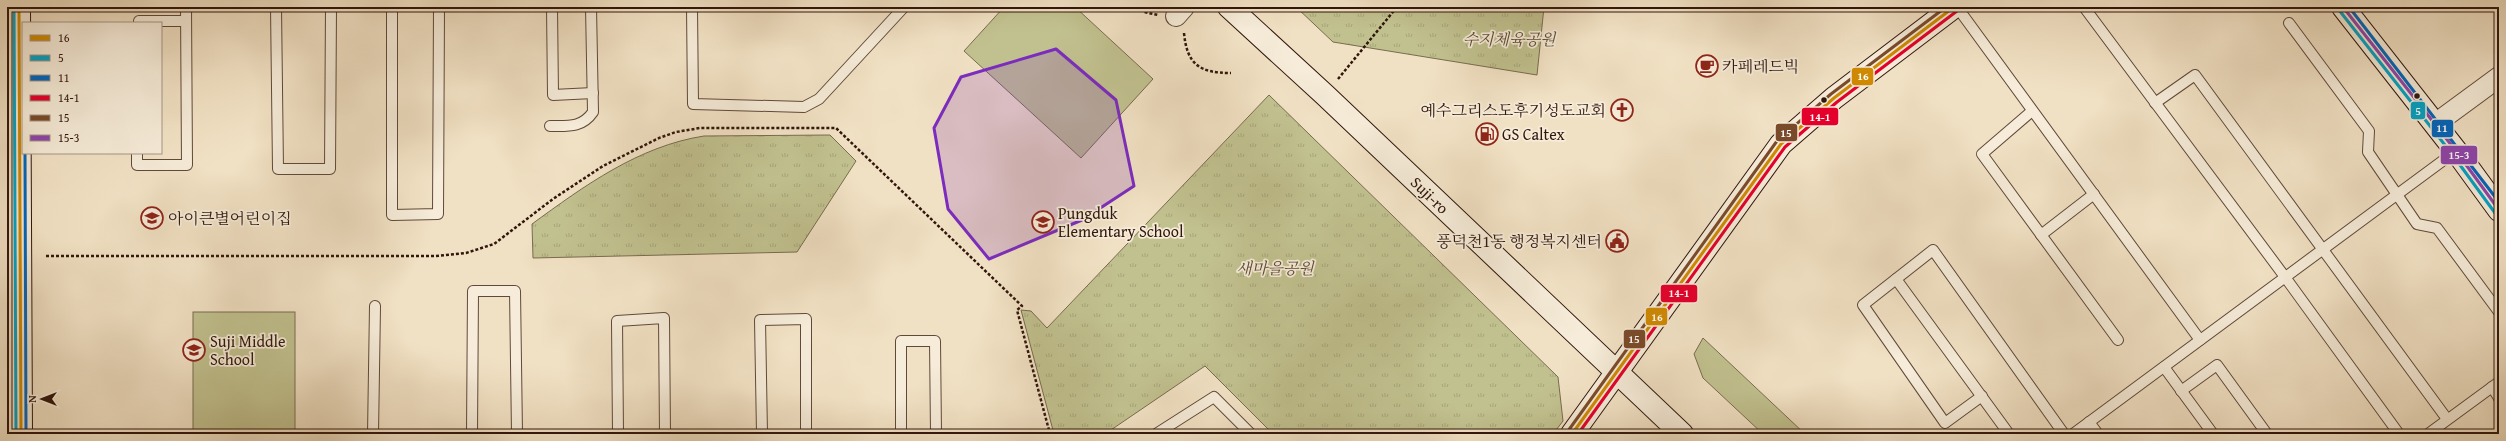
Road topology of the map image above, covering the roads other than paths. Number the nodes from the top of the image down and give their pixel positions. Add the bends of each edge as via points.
1 (18, 7) edge
2 (186, 7) edge
3 (276, 7) edge
4 (331, 7) edge
5 (392, 7) edge
6 (439, 7) edge
7 (552, 7) edge
8 (591, 7) edge
9 (692, 7) edge
10 (904, 7) edge
11 (1229, 7) edge
12 (1955, 7) edge
13 (2084, 7) edge
14 (2343, 7) edge
15 (186, 21) junction
16 (140, 22) edge
17 (2289, 23) dead end
18 (2499, 77) edge
19 (593, 94) junction
20 (2155, 103) junction
21 (2032, 111) junction
22 (2434, 124) junction
23 (550, 126) dead end
24 (2456, 151) junction
25 (137, 154) edge
26 (2094, 194) junction
27 (2397, 194) junction
28 (2499, 210) edge
29 (2041, 235) junction
30 (13, 241) edge
31 (2324, 248) junction
32 (2285, 277) junction
33 (1896, 279) junction
34 (376, 306) dead end
35 (2499, 312) edge
36 (2118, 340) dead end
37 (2200, 340) junction
38 (2164, 367) junction
39 (1617, 373) junction
40 (2495, 385) edge
41 (2181, 391) junction
42 (1982, 396) junction
43 (2499, 398) edge
44 (2448, 420) junction
45 (2089, 422) junction
46 (21, 434) edge
47 (373, 434) edge
48 (472, 434) edge
49 (518, 434) edge
50 (618, 434) edge
51 (665, 434) edge
52 (762, 434) edge
53 (806, 434) edge
54 (901, 434) edge
55 (936, 434) edge
56 (1156, 434) edge
57 (1251, 434) edge
58 (1572, 434) edge
59 (1682, 434) edge
60 (2009, 434) edge
61 (2064, 434) edge
62 (2073, 434) edge
63 (2098, 434) edge
64 (2213, 434) edge
65 (2267, 434) edge
66 (2398, 434) edge
67 (2428, 434) edge

1 - 30 street
2 - 15 lane
3 - 4 lane via 278,168 330,168
5 - 6 lane via 392,215 438,214
7 - 19 lane via 553,95
8 - 19 lane
9 - 10 lane via 692,104 804,107 819,99
11 - 39 street, Suji-ro
12 - 21 lane
12 - 39 street via 1834,98 1781,144
13 - 20 lane
14 - 22 street
15 - 16 lane
15 - 25 lane via 187,165 137,165
17 - 27 lane via 2369,131 2368,152
18 - 22 street
19 - 23 lane via 593,112 587,121 572,126
20 - 31 lane via 2195,75
20 - 32 lane
21 - 26 lane
21 - 29 lane via 1982,154
22 - 24 street
24 - 27 lane
24 - 28 street
26 - 29 lane
26 - 37 lane
27 - 31 lane
27 - 35 lane via 2417,224 2437,228
29 - 36 lane
30 - 46 street
31 - 32 lane
31 - 44 lane
32 - 37 lane
32 - 66 lane
33 - 42 lane
33 - 42 lane via 1863,305 1945,423
33 - 61 lane via 1933,250
34 - 47 lane
37 - 38 lane
38 - 41 lane
38 - 45 lane
39 - 58 street
39 - 59 street, Suji-ro
40 - 43 lane
40 - 44 lane
41 - 64 lane
41 - 65 lane via 2217,365
42 - 60 lane
44 - 67 lane
45 - 62 lane
45 - 63 lane
48 - 49 lane via 473,291 515,291
50 - 51 lane via 617,321 664,318
52 - 53 lane via 760,320 806,319
54 - 55 lane via 901,341 935,341
56 - 57 lane via 1214,397

